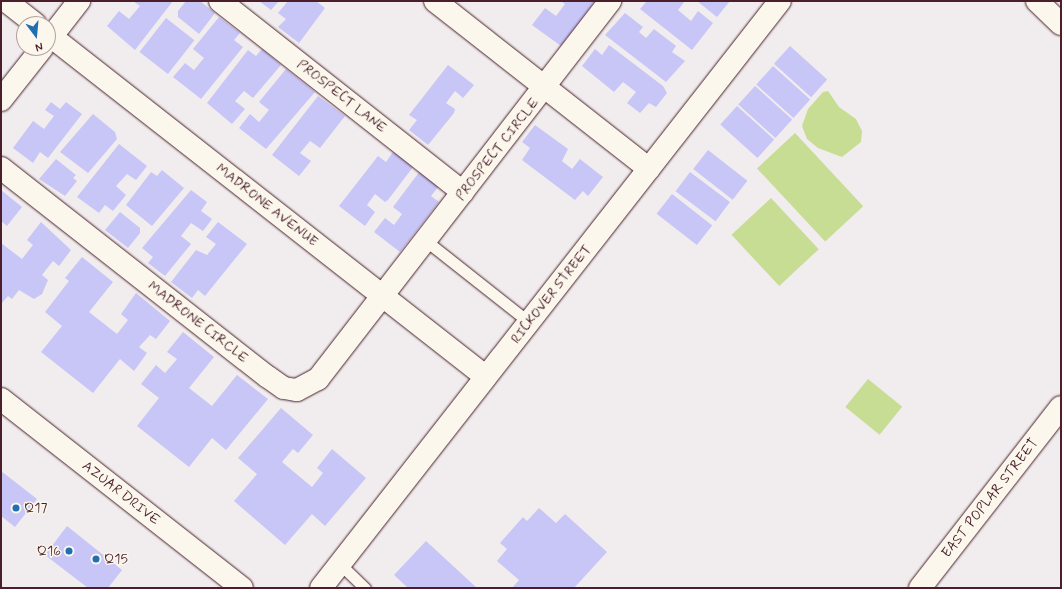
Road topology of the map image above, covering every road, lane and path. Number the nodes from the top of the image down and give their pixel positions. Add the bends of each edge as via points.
1 (6, 1) edge
2 (79, 1) edge
3 (220, 1) edge
4 (435, 1) edge
5 (610, 1) edge
6 (780, 1) edge
7 (1037, 1) edge
8 (22, 16) edge
9 (1061, 24) edge
10 (56, 25) edge
11 (56, 45) edge
12 (32, 56) edge
13 (544, 87) junction
14 (1, 100) edge
15 (1, 168) edge
16 (649, 169) junction
17 (463, 192) junction
18 (426, 240) junction
19 (383, 296) junction
20 (529, 322) junction
21 (486, 377) junction
22 (1, 399) edge
23 (1061, 407) edge
24 (340, 564) junction
25 (242, 588) edge
26 (321, 588) edge
27 (365, 588) edge
28 (920, 588) edge

1 - 8 street, MADRONE AVENUE
2 - 10 street
3 - 17 street, PROSPECT LANE
4 - 13 street
5 - 13 street, PROSPECT CIRCLE
6 - 16 street, RICKOVER STREET
7 - 9 street
11 - 19 street, MADRONE AVENUE
12 - 14 street
13 - 16 street
13 - 17 street, PROSPECT CIRCLE
15 - 19 street, MADRONE CIRCLE via 284,388 297,390 318,379
16 - 20 street, RICKOVER STREET
17 - 18 street, PROSPECT CIRCLE
18 - 19 street, PROSPECT CIRCLE
18 - 20 lane
19 - 21 street, MADRONE AVENUE
20 - 21 street, RICKOVER STREET
21 - 24 street, RICKOVER STREET
22 - 25 street, AZUAR DRIVE
23 - 28 street, EAST POPLAR STREET
24 - 26 street, RICKOVER STREET
24 - 27 lane

